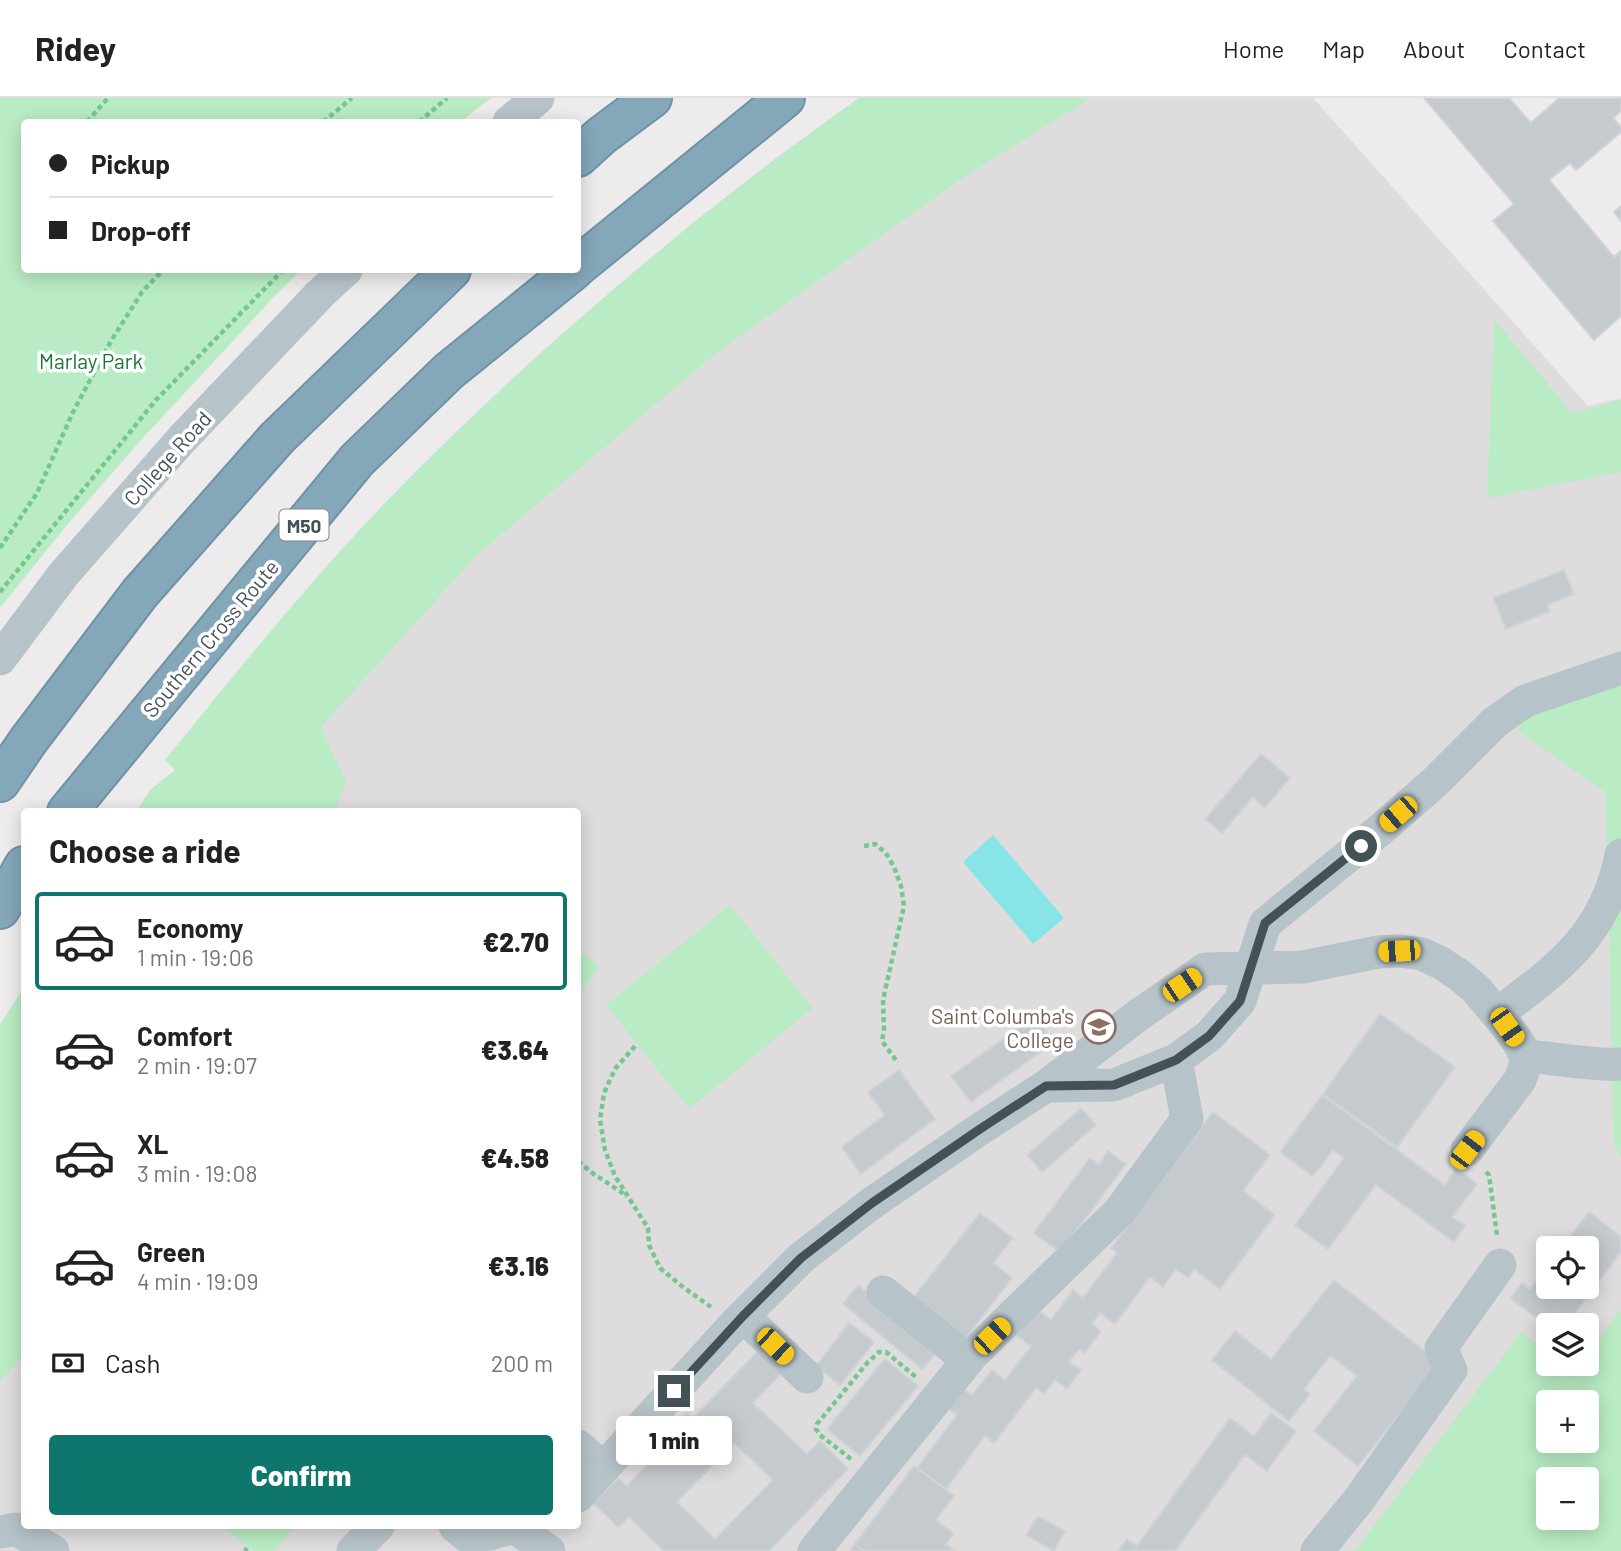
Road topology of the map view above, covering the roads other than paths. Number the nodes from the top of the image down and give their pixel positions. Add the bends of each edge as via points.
1 (538, 98) edge
2 (652, 98) edge
3 (785, 98) edge
4 (513, 119) edge
5 (581, 154) edge
6 (581, 264) edge
7 (343, 273) edge
8 (448, 273) edge
9 (570, 273) edge
10 (0, 659) edge
11 (1621, 667) edge
12 (0, 782) edge
13 (70, 808) edge
14 (1621, 855) edge
15 (21, 871) edge
16 (0, 909) edge
17 (1251, 968) junction
18 (1497, 1014) junction
19 (1525, 1056) junction
20 (1176, 1060) junction
21 (1621, 1064) edge
22 (1046, 1086) junction
23 (1467, 1150) dead end
24 (1498, 1249) road end
25 (883, 1292) dead end
26 (739, 1320) junction
27 (968, 1360) junction
28 (807, 1377) dead end
29 (581, 1449) edge
30 (603, 1468) junction
31 (581, 1493) edge
32 (375, 1529) edge
33 (378, 1529) edge
34 (459, 1529) edge
35 (507, 1529) edge
36 (518, 1529) edge
37 (0, 1532) edge
38 (545, 1543) edge
39 (53, 1551) edge
40 (353, 1551) edge
41 (382, 1551) edge
42 (814, 1551) edge
43 (1318, 1551) edge

1 - 4 street
2 - 5 highway
3 - 6 highway, Southern Cross Route / M50
7 - 10 street, College Road via 182,439 63,575
8 - 12 highway via 276,438 140,593
9 - 13 highway, Southern Cross Route / M50 via 449,371 357,460
11 - 17 street via 1525,701 1495,722 1434,783 1265,923
14 - 18 street via 1607,902 1589,932 1548,977
15 - 16 highway
17 - 18 street via 1303,967 1378,952 1422,954 1459,975
17 - 20 street via 1240,1001 1209,1036
17 - 22 street via 1205,969
18 - 19 street
19 - 21 street
19 - 23 street via 1520,1080
20 - 22 street via 1114,1085
20 - 27 street via 1187,1119 1119,1212
22 - 26 street via 872,1203 801,1258
24 - 43 street via 1441,1348 1451,1370
25 - 27 street
26 - 28 street
26 - 30 street
27 - 42 street
29 - 30 street
30 - 31 street
32 - 40 street
33 - 41 street
34 - 35 street via 467,1536
36 - 38 street
37 - 39 street via 16,1529

